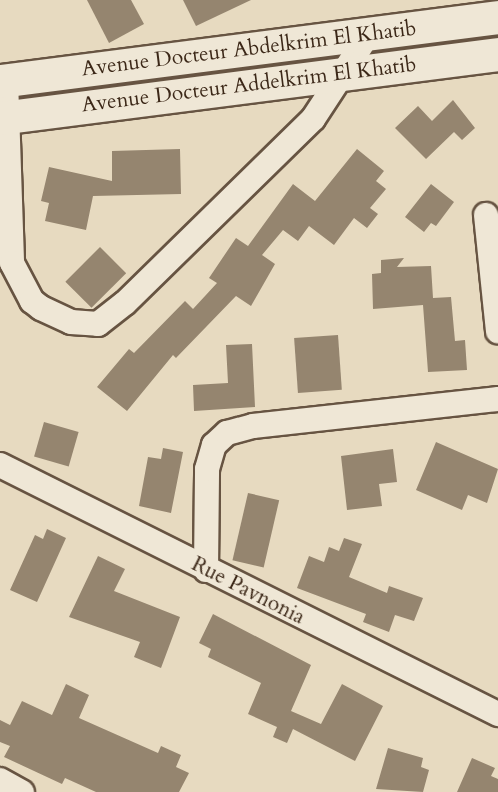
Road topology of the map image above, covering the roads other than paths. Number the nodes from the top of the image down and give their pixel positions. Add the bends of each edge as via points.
1 (498, 17) edge
2 (370, 32) junction
3 (498, 54) edge
4 (346, 72) junction
5 (3, 81) edge
6 (5, 117) edge
7 (486, 216) dead end
8 (498, 331) edge
9 (498, 399) edge
10 (0, 465) edge
11 (206, 570) junction
12 (498, 714) edge
13 (0, 780) edge
14 (22, 792) edge

1 - 2 main road, Avenue Docteur Abdelkrim El Khatib
2 - 4 street
2 - 5 main road, Avenue Docteur Abdelkrim El Khatib
3 - 4 main road, Avenue Docteur Addelkrim El Khatib
4 - 6 main road, Avenue Docteur Addelkrim El Khatib
4 - 6 street via 313,119 125,303 98,324 71,322 41,308 32,301 12,263
5 - 6 street
7 - 8 street
9 - 11 street via 253,426 227,433 214,445 207,469
10 - 11 street, Rue Pavnonia
11 - 12 street, Rue Pavnonia
13 - 14 street

